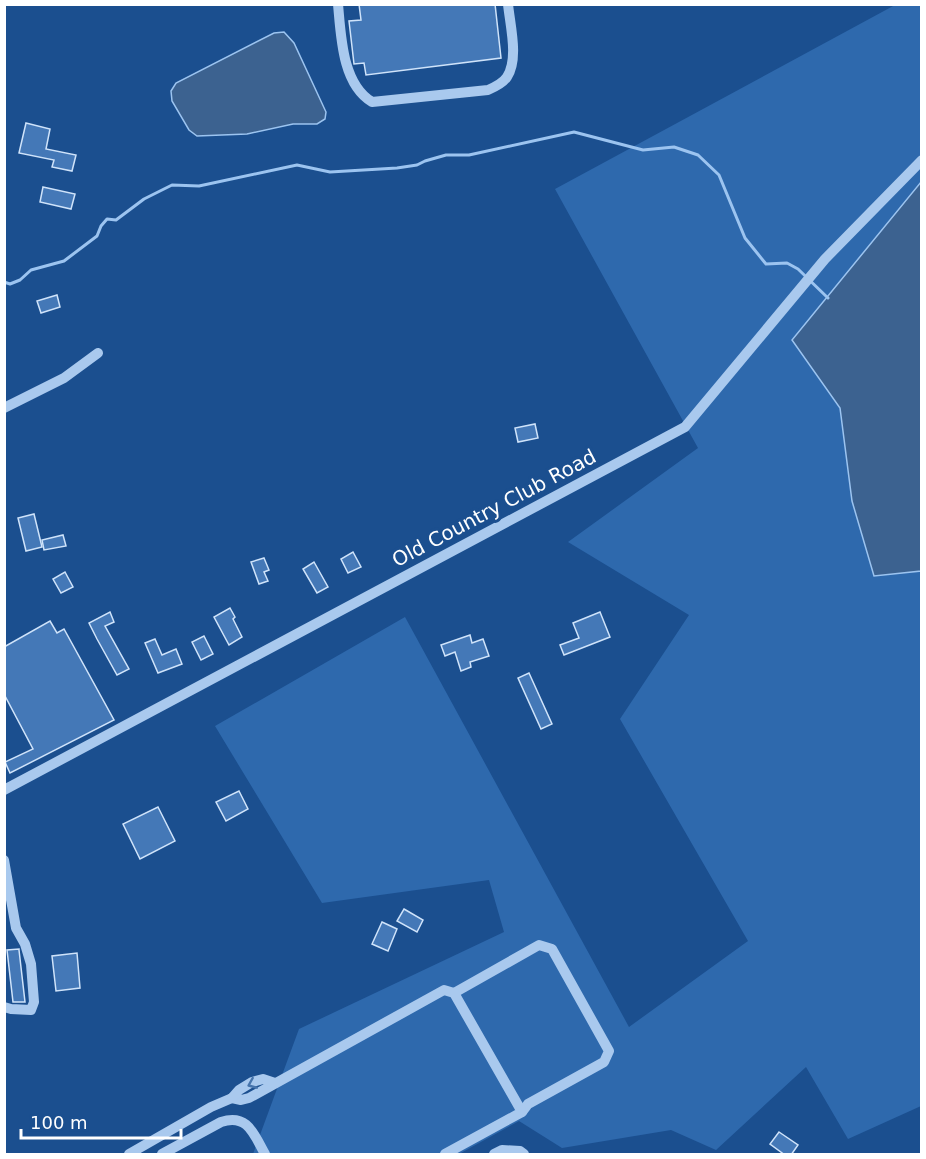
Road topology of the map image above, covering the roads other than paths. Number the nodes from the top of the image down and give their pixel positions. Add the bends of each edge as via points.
1 (338, 4) edge
2 (508, 4) edge
3 (921, 160) edge
4 (98, 353) dead end
5 (4, 408) edge
6 (4, 790) edge
7 (4, 860) edge
8 (454, 993) junction
9 (4, 1007) edge
10 (522, 1112) junction
11 (129, 1155) edge
12 (162, 1155) edge
13 (265, 1155) edge
14 (445, 1155) edge
15 (494, 1155) edge
16 (524, 1155) edge

1 - 2 street via 345,64 364,97 372,102 497,86 511,68
3 - 6 street, Old Country Club Road via 825,259 685,427
4 - 5 street via 64,378
7 - 9 street via 16,928 31,964 34,1002 31,1010
8 - 10 street
8 - 10 street via 539,945 552,949 609,1051 604,1062 528,1104
8 - 11 street via 444,990 275,1083 263,1079 252,1082 232,1098
10 - 14 street
12 - 13 street via 221,1122 236,1119 250,1128
15 - 16 street via 502,1150 520,1151

